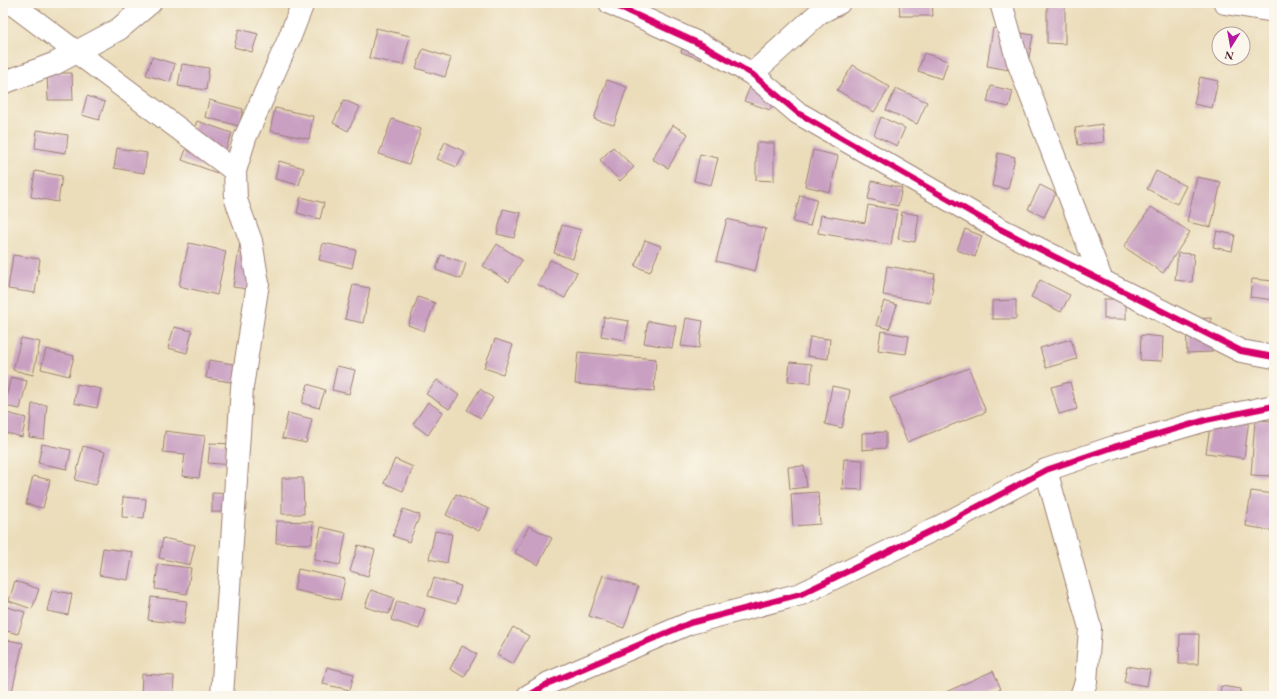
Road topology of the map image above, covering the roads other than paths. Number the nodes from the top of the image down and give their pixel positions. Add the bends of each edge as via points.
1 (11, 3) edge
2 (150, 3) edge
3 (303, 3) edge
4 (610, 3) edge
5 (839, 3) edge
6 (1001, 3) edge
7 (1225, 3) edge
8 (1274, 11) edge
9 (75, 52) junction
10 (752, 74) junction
11 (3, 83) edge
12 (235, 171) junction
13 (1102, 281) junction
14 (1274, 357) edge
15 (1274, 406) edge
16 (1046, 470) junction
17 (222, 696) edge
18 (528, 696) edge
19 (1081, 696) edge

1 - 9 street
2 - 9 street via 119,29
3 - 12 street via 245,138
4 - 10 street via 702,46
5 - 10 street via 819,14
6 - 13 street via 1018,62
7 - 8 street
9 - 11 street via 56,63
9 - 12 street
10 - 13 street via 798,113 1000,229
12 - 17 street via 236,200 252,241 258,283 242,387
13 - 14 street via 1240,350
15 - 16 street via 1206,420
16 - 18 street via 943,525 801,594 690,623 549,683
16 - 19 street via 1090,628 1086,682

